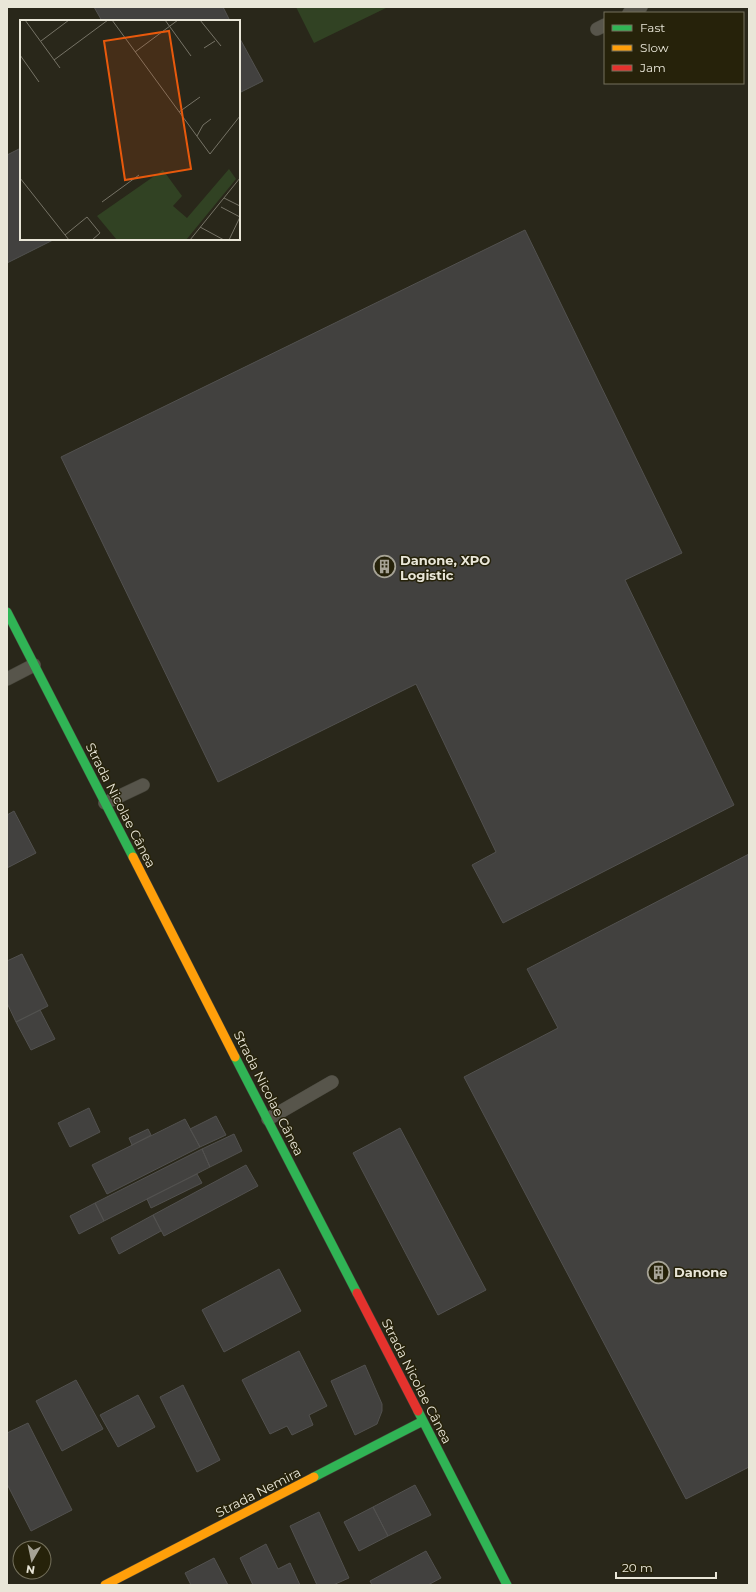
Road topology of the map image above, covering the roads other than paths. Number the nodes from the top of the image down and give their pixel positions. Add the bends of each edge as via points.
1 (641, 7) edge
2 (631, 12) edge
3 (7, 612) edge
4 (34, 665) junction
5 (7, 679) edge
6 (143, 785) dead end
7 (105, 803) junction
8 (332, 1082) dead end
9 (268, 1119) junction
10 (423, 1421) junction
11 (105, 1585) edge
12 (507, 1585) edge

1 - 2 lane
3 - 4 street, Strada Nicolae Cânea
4 - 5 lane
4 - 7 street, Strada Nicolae Cânea
6 - 7 lane
7 - 9 street, Strada Nicolae Cânea
8 - 9 lane
9 - 10 street, Strada Nicolae Cânea
10 - 11 street, Strada Nemira
10 - 12 street, Strada Nicolae Cânea

